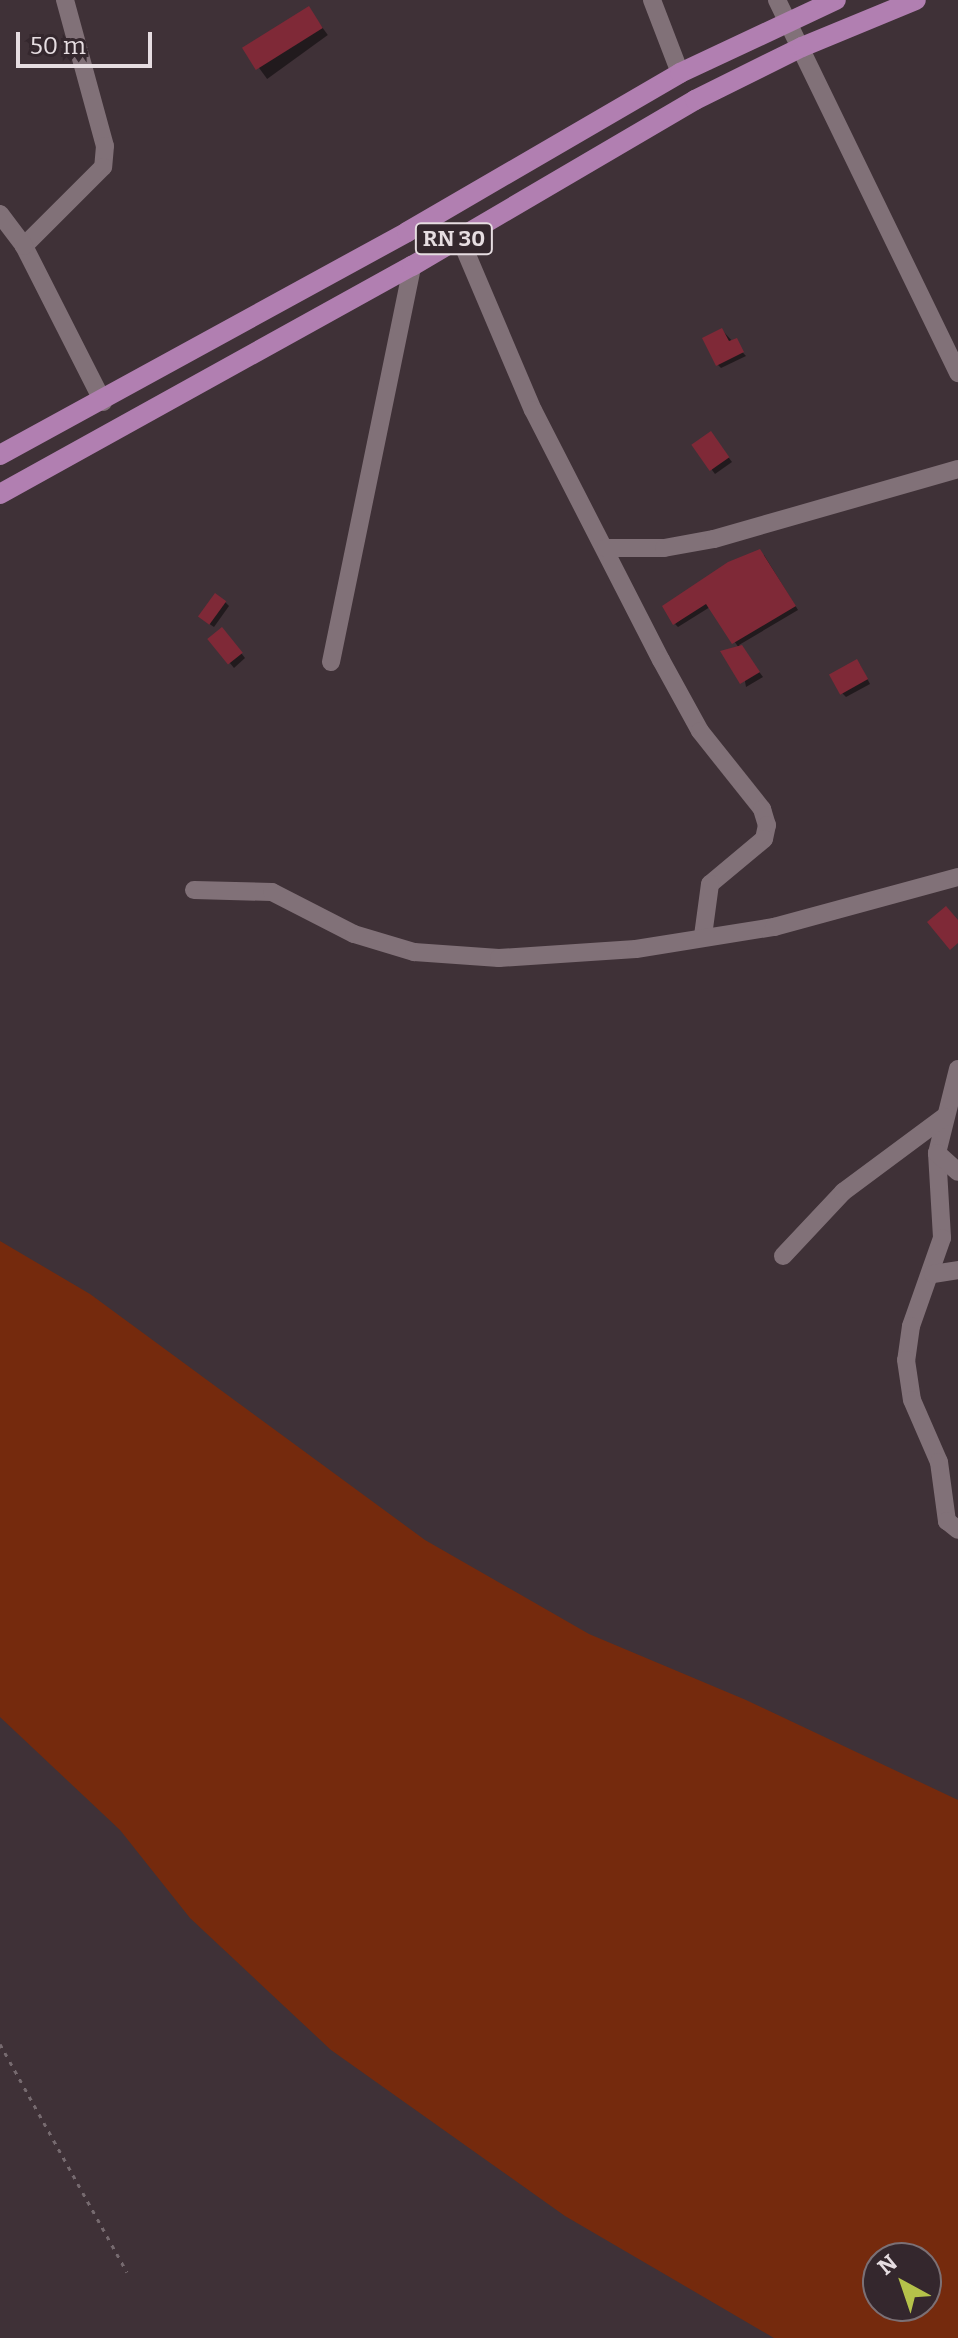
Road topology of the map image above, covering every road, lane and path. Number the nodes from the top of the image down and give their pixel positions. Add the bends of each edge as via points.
1 (65, 0) edge
2 (652, 0) edge
3 (777, 0) edge
4 (836, 0) edge
5 (916, 0) edge
6 (787, 20) junction
7 (802, 47) junction
8 (680, 73) junction
9 (0, 214) edge
10 (459, 236) junction
11 (24, 246) junction
12 (412, 266) junction
13 (958, 373) edge
14 (103, 402) junction
15 (0, 455) edge
16 (958, 469) edge
17 (0, 494) edge
18 (606, 548) junction
19 (331, 662) dead end
20 (958, 877) edge
21 (194, 890) dead end
22 (703, 936) junction
23 (958, 1069) edge
24 (944, 1117) junction
25 (937, 1153) junction
26 (958, 1172) edge
27 (783, 1256) dead end
28 (958, 1270) edge
29 (933, 1274) junction
30 (958, 1530) edge
31 (0, 2044) edge
32 (127, 2272) dead end

1 - 11 street via 105,146 103,167
2 - 8 street
3 - 6 street
4 - 6 main road, RN 30 / RN 30
5 - 7 main road, RN 30
6 - 7 street
6 - 8 main road, RN 30 / RN 30
7 - 10 main road, RN 30 via 695,100
7 - 13 street via 865,190
8 - 14 main road, RN 30 / RN 30
9 - 11 street
10 - 12 main road, RN 30
10 - 18 street via 533,410
11 - 14 street
12 - 17 main road, RN 30
12 - 19 street
14 - 15 main road, RN 30 / RN 30
16 - 18 street via 714,539 664,548
18 - 22 street via 700,731 762,809 767,825 754,852 710,884
20 - 22 street via 774,927
21 - 22 street via 272,892 354,934 414,952 499,958 636,949
23 - 24 street
24 - 25 street
24 - 27 street via 843,1192
25 - 26 street
25 - 29 street via 942,1238
28 - 29 street
29 - 30 street via 911,1326 906,1360 912,1400 939,1462 947,1521
31 - 32 path

